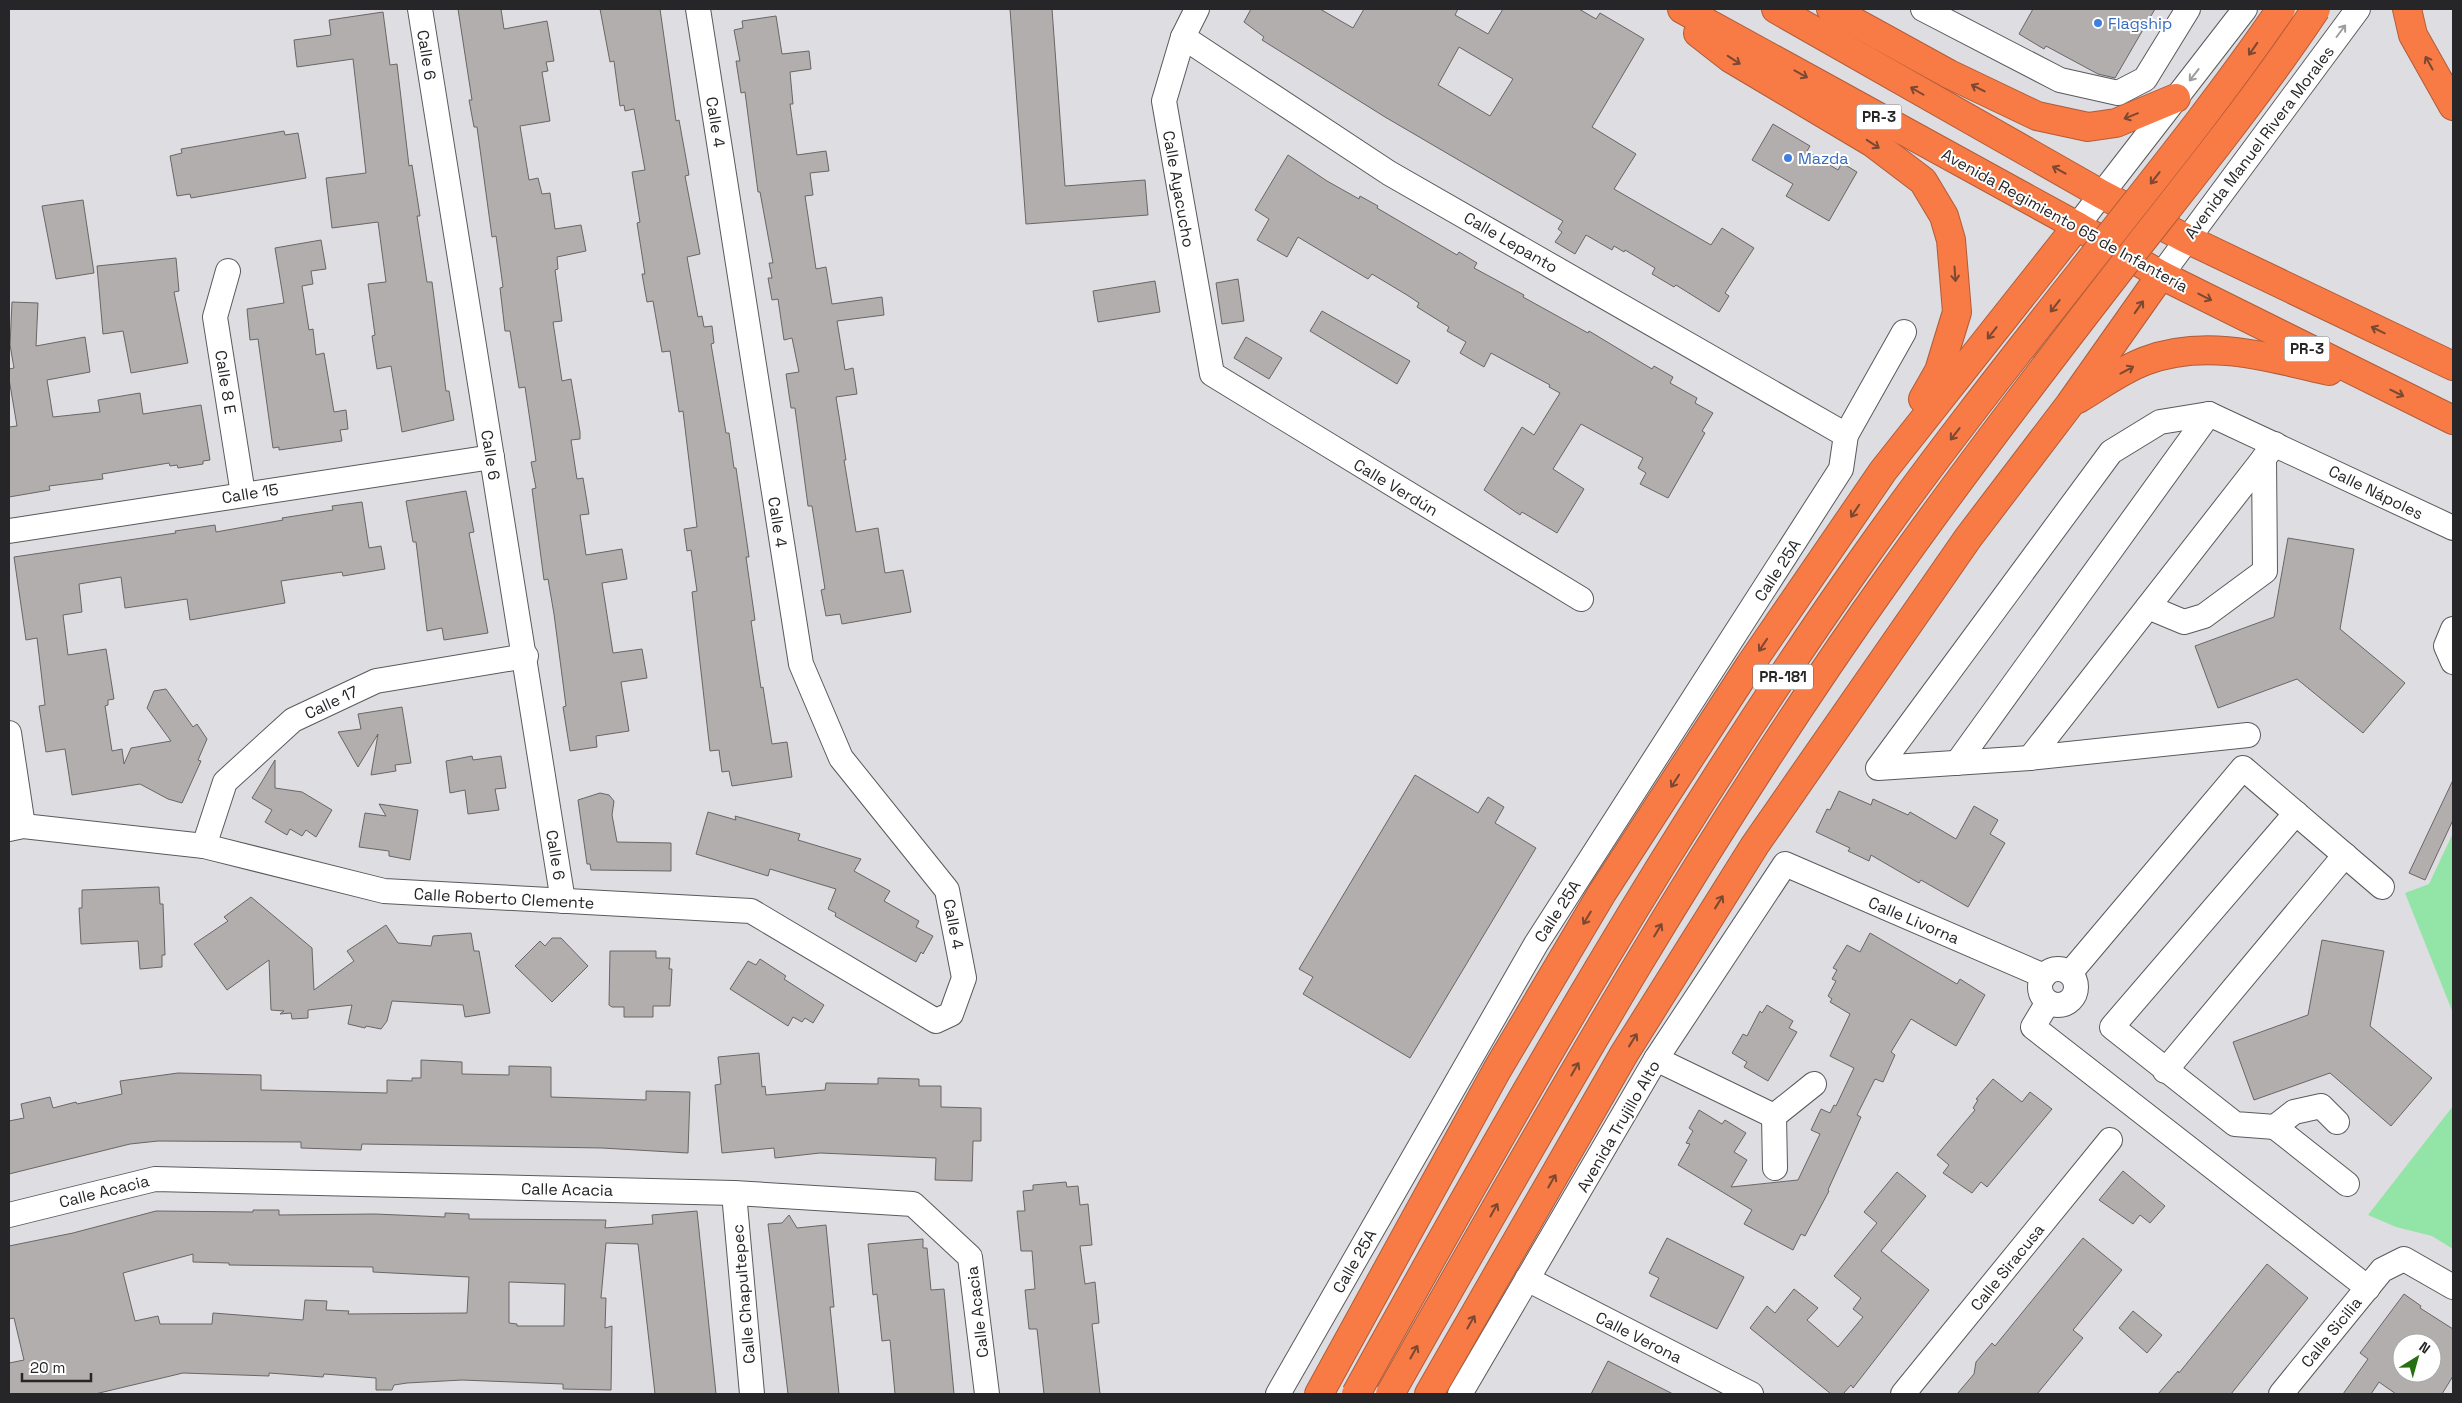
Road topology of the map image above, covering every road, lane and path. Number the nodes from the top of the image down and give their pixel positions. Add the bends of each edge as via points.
1 (420, 9) edge
2 (698, 9) edge
3 (1197, 9) edge
4 (1667, 9) edge
5 (1682, 9) edge
6 (1776, 9) edge
7 (1831, 9) edge
8 (1923, 9) edge
9 (2188, 9) edge
10 (2245, 9) edge
11 (2281, 9) edge
12 (2316, 9) edge
13 (2358, 9) edge
14 (2407, 9) edge
15 (1183, 37) junction
16 (2176, 98) junction
17 (2453, 106) edge
18 (2101, 194) junction
19 (2077, 226) junction
20 (2187, 239) junction
21 (228, 271) dead end
22 (2161, 275) junction
23 (1904, 332) dead end
24 (2453, 366) edge
25 (1212, 374) joint
26 (2371, 381) junction
27 (2070, 404) junction
28 (2209, 414) junction
29 (2453, 420) edge
30 (1846, 435) junction
31 (2269, 451) junction
32 (492, 457) junction
33 (1882, 471) junction
34 (243, 494) junction
35 (2453, 528) edge
36 (9, 531) edge
37 (1581, 599) dead end
38 (2148, 607) junction
39 (2453, 629) edge
40 (526, 656) junction
41 (2453, 662) edge
42 (9, 733) edge
43 (2248, 735) dead end
44 (2030, 758) junction
45 (1957, 763) junction
46 (2296, 813) junction
47 (16, 828) edge
48 (204, 846) junction
49 (2345, 855) junction
50 (1785, 864) joint
51 (2382, 886) dead end
52 (563, 901) junction
53 (2070, 973) junction
54 (2044, 976) junction
55 (959, 992) joint
56 (2048, 1002) junction
57 (1656, 1059) junction
58 (2165, 1071) junction
59 (1814, 1084) dead end
60 (1774, 1116) junction
61 (2337, 1122) dead end
62 (2275, 1127) junction
63 (2110, 1140) dead end
64 (1775, 1168) dead end
65 (2347, 1184) dead end
66 (734, 1194) junction
67 (9, 1215) edge
68 (1528, 1279) junction
69 (2375, 1279) junction
70 (2453, 1287) edge
71 (752, 1394) edge
72 (987, 1394) edge
73 (1278, 1394) edge
74 (1319, 1394) edge
75 (1356, 1394) edge
76 (1390, 1394) edge
77 (1429, 1394) edge
78 (1460, 1394) edge
79 (1751, 1394) edge
80 (1904, 1394) edge
81 (2281, 1394) edge

1 - 32 street, Calle 6
2 - 55 street, Calle 4 via 801,664 841,758 947,890 964,978
3 - 15 street, Calle Ayacucho
4 -> 33 highway via 1730,58 1900,162 1923,181 1944,216 1954,264 1957,312 1939,371
5 -> 19 highway, Avenida Regimiento 65 de Infantería / PR-3
18 -> 6 highway, PR-3
16 -> 7 highway via 2116,122 2088,127 2037,116 1948,74
8 - 9 street via 2060,80 2118,93 2144,79
10 -> 16 street
11 -> 75 highway, PR-181, bridge via 2222,93 1938,456 1864,557 1712,782 1569,1017
76 -> 12 highway, PR-181, bridge via 1613,1004 1709,846 1846,639 2048,363 2254,98
20 -> 13 street, Avenida Manuel Rivera Morales
17 -> 14 highway via 2413,35
15 - 25 street, Calle Ayacucho via 1164,101
15 - 30 street, Calle Lepanto via 1389,173
16 - 18 street
18 - 19 street
18 - 20 highway, PR-3
19 - 22 highway, Avenida Regimiento 65 de Infantería / PR-3
19 -> 33 highway
20 - 22 street, Avenida Manuel Rivera Morales
24 -> 20 highway, PR-3
21 - 34 street, Calle 8 E via 215,317
22 -> 26 highway, Avenida Regimiento 65 de Infantería / PR-3
27 -> 22 highway
23 - 30 street
25 - 37 street, Calle Verdún
27 -> 26 highway via 2144,361 2208,349 2248,353
26 -> 29 highway, Avenida Regimiento 65 de Infantería / PR-3
77 -> 27 highway via 1624,1054 1755,845 1968,538
28 - 31 street, Calle Nápoles
28 - 45 street
28 - 45 street via 2160,422 2111,452 1878,768
30 - 73 street, Calle 25A via 1841,469 1536,944
31 - 35 street, Calle Nápoles via 2299,455
31 - 38 street
31 - 38 street via 2265,571 2204,616 2184,622
32 - 34 street, Calle 15
32 - 40 street, Calle 6
33 -> 74 highway via 1750,665 1602,893 1497,1070
34 - 36 street, Calle 15
38 - 44 street
39 - 41 street via 2446,646
40 - 48 street, Calle 17 via 376,681 293,720 225,782
40 - 52 street, Calle 6
42 - 47 street
43 - 44 street
44 - 45 street
46 - 49 street
46 - 53 street via 2243,768
46 - 58 street via 2112,1027
47 - 48 street, Calle Roberto Clemente
48 - 52 street, Calle Roberto Clemente via 384,891
49 - 51 street
49 - 58 street
50 - 54 street, Calle Livorna
50 - 57 street, Avenida Trujillo Alto
52 - 55 street, Calle Roberto Clemente via 751,911 936,1021 952,1014
53 - 54 street via 2053,969
53 - 56 street via 2076,983 2074,995 2060,1005
54 - 56 street via 2041,993
56 - 69 street via 2033,1027
57 - 60 street
57 - 68 street, Avenida Trujillo Alto
58 - 62 street via 2235,1124
59 - 60 street
60 - 64 street
61 - 62 street via 2321,1106 2294,1112
62 - 65 street
63 - 80 street, Calle Siracusa
66 - 67 street, Calle Acacia via 155,1178
66 - 71 street, Calle Chapultepec
66 - 72 street, Calle Acacia via 914,1204 970,1257
68 - 78 street, Avenida Trujillo Alto
68 - 79 street, Calle Verona
69 - 70 street via 2404,1259
69 - 81 street, Calle Sicilia

